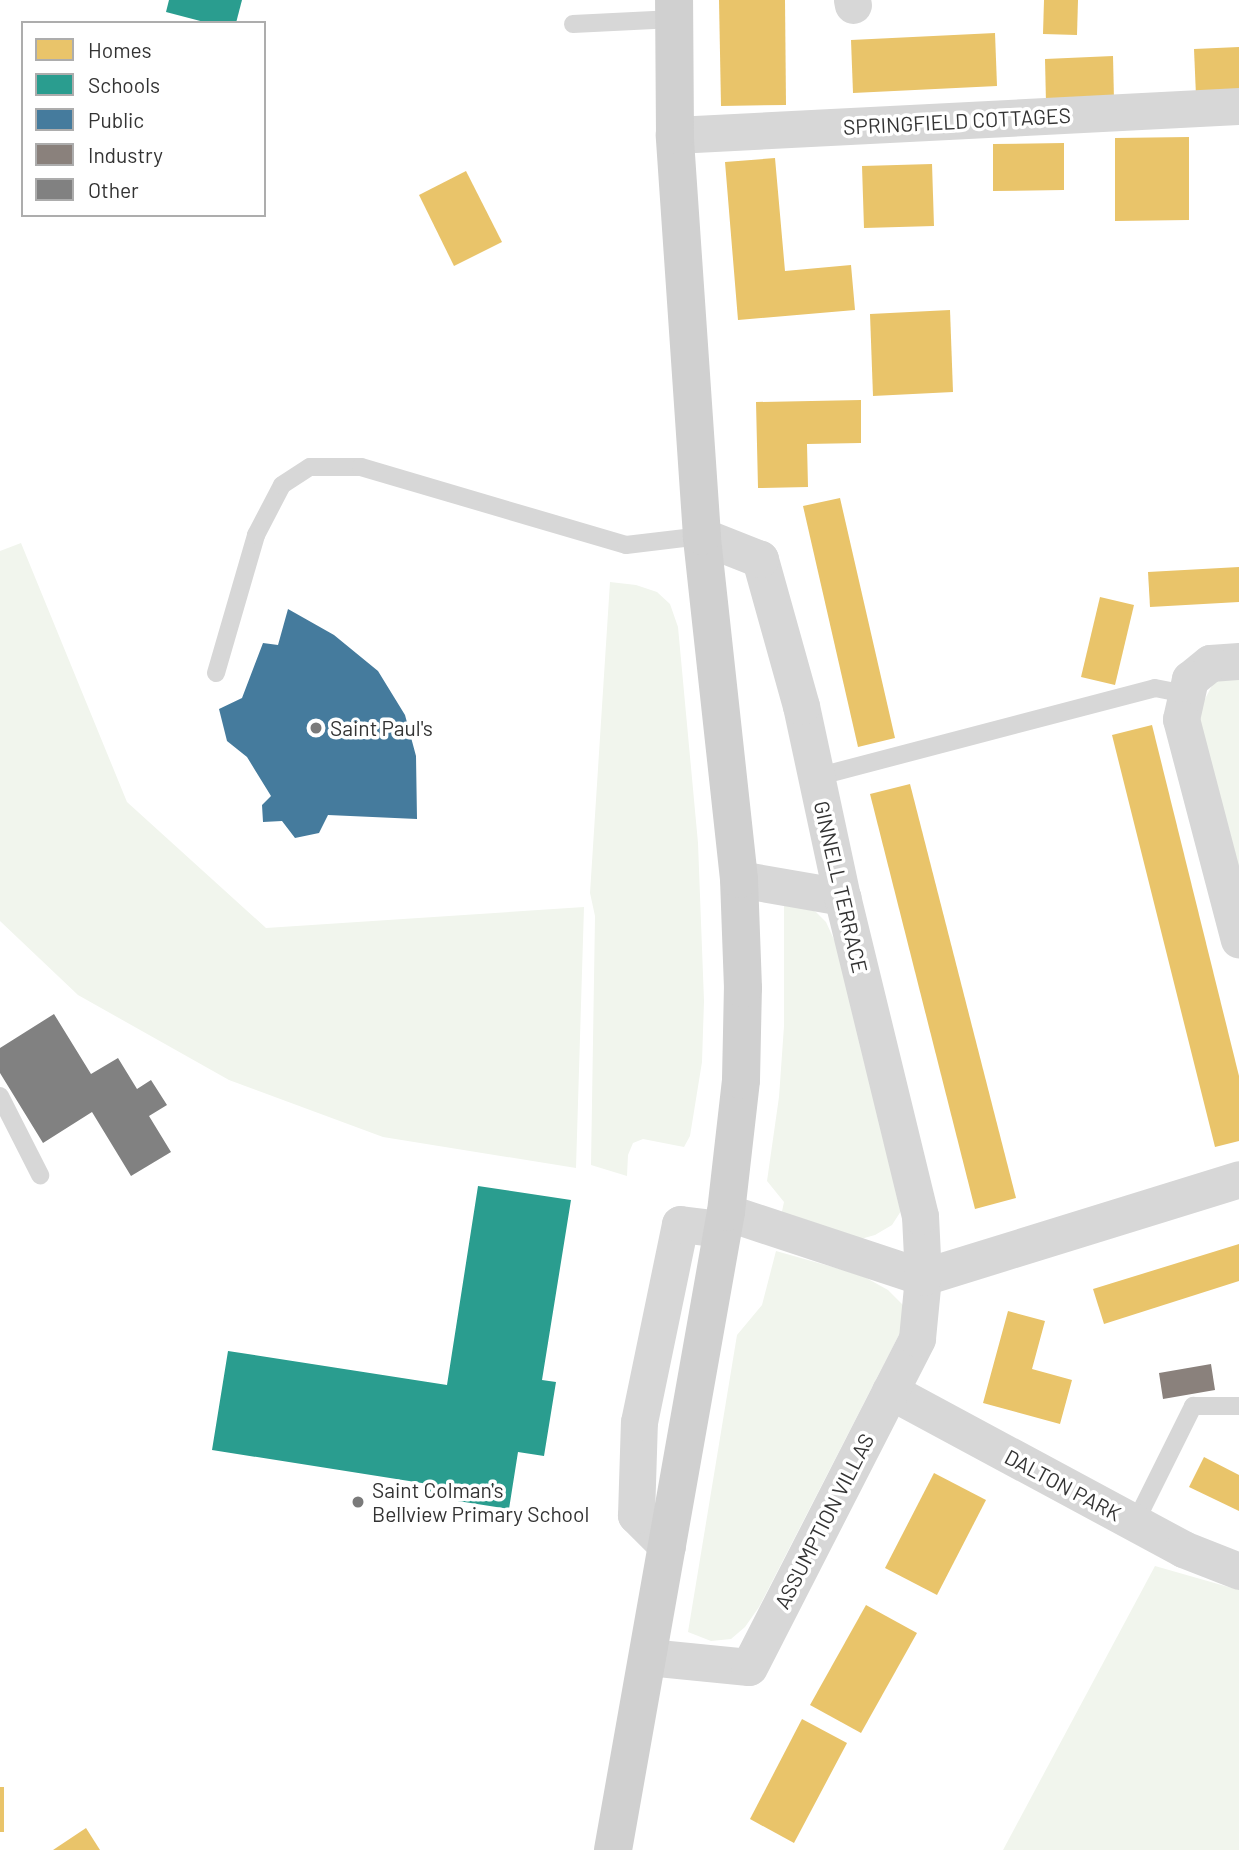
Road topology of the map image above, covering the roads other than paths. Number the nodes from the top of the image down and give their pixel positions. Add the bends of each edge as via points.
1 (674, 9) edge
2 (573, 24) dead end
3 (1239, 106) edge
4 (675, 135) junction
5 (702, 536) junction
6 (1239, 661) edge
7 (216, 673) dead end
8 (1187, 694) junction
9 (816, 777) junction
10 (739, 879) junction
11 (842, 897) junction
12 (1239, 940) edge
13 (0, 1096) edge
14 (40, 1175) dead end
15 (1239, 1179) edge
16 (723, 1221) junction
17 (923, 1277) junction
18 (890, 1391) junction
19 (1239, 1406) edge
20 (1135, 1523) junction
21 (1239, 1571) edge
22 (648, 1657) junction
23 (613, 1850) edge

1 - 2 lane
1 - 4 street
3 - 4 street, SPRINGFIELD COTTAGES
4 - 5 street
5 - 7 lane via 626,545 361,467 310,467 282,485 256,535
5 - 9 street, GINNELL TERRACE via 760,559
5 - 10 street
6 - 8 street via 1210,663 1191,679
8 - 9 lane via 1155,688
8 - 12 street via 1181,719
9 - 11 street, GINNELL TERRACE
10 - 11 street
10 - 16 street via 741,1080
11 - 17 street, GINNELL TERRACE via 920,1216
13 - 14 lane
15 - 17 street
16 - 17 street
16 - 22 street
17 - 18 street, ASSUMPTION VILLAS via 917,1338
18 - 20 street, DALTON PARK
18 - 22 street, ASSUMPTION VILLAS via 749,1667
19 - 20 lane via 1193,1406
20 - 21 street, DALTON PARK
22 - 23 street

